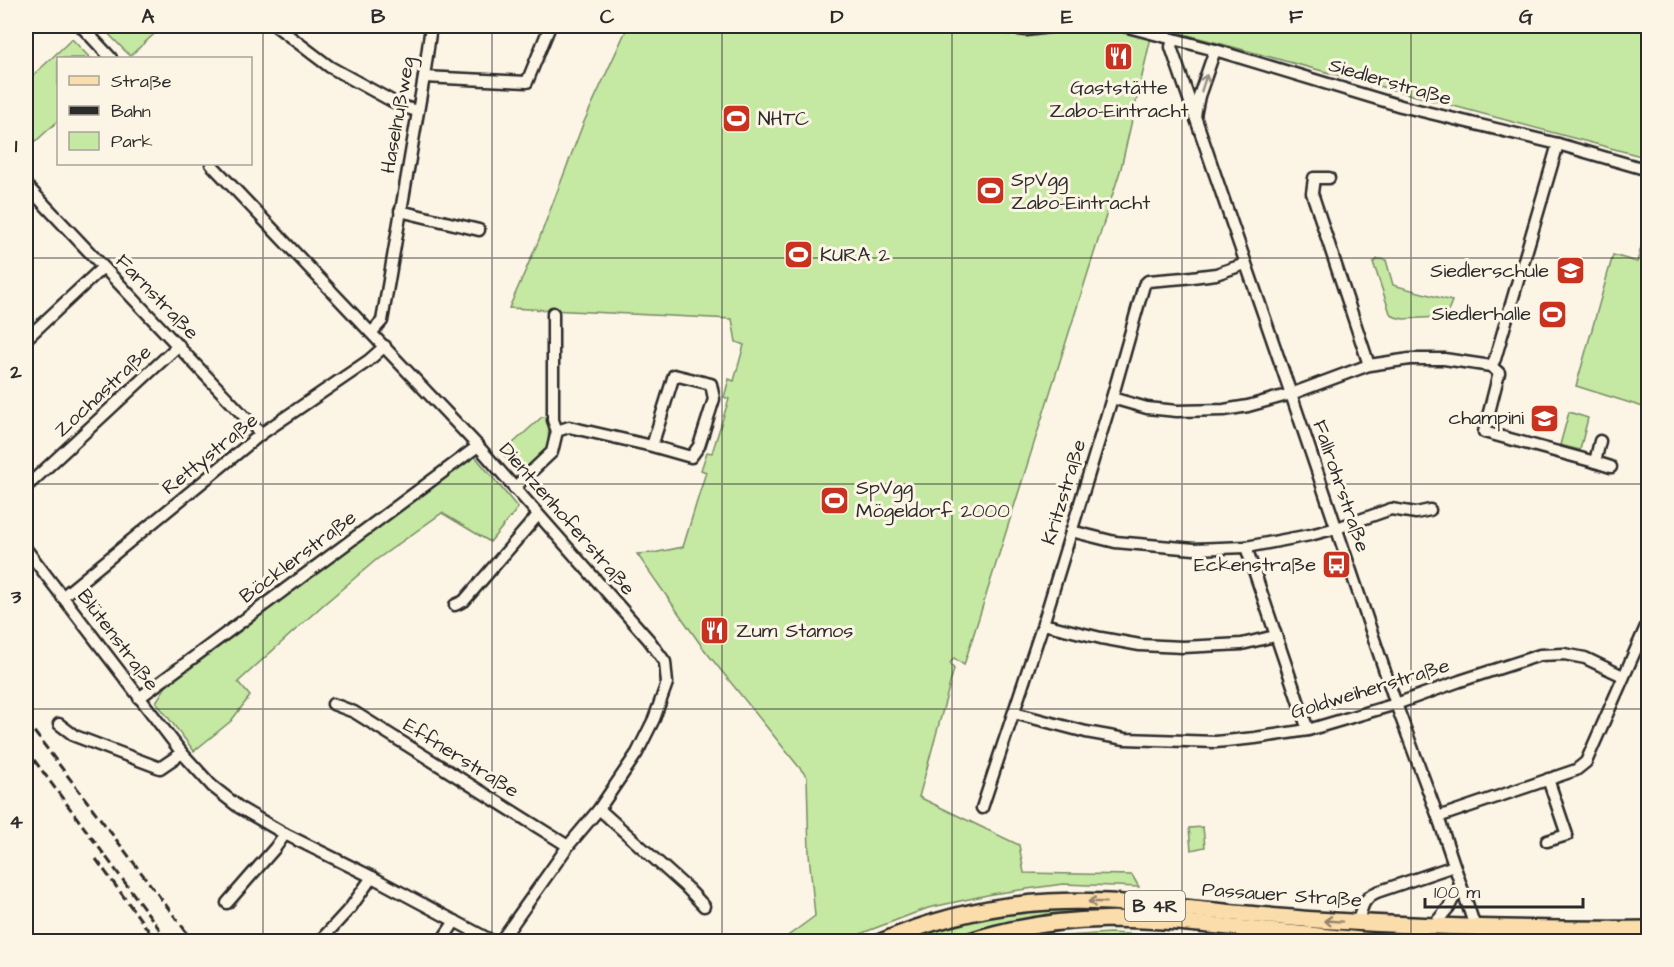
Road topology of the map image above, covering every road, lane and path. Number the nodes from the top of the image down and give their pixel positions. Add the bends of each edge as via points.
1 (81, 26) edge
2 (276, 26) edge
3 (431, 26) edge
4 (550, 26) edge
5 (996, 26) edge
6 (1057, 26) edge
7 (1124, 26) edge
8 (1173, 39) junction
9 (1215, 50) junction
10 (110, 57) edge
11 (424, 77) junction
12 (417, 111) junction
13 (1195, 117) junction
14 (1558, 144) junction
15 (212, 165) edge
16 (1648, 170) edge
17 (1329, 178) dead end
18 (26, 186) edge
19 (400, 211) junction
20 (479, 230) dead end
21 (1245, 264) junction
22 (103, 267) junction
23 (553, 313) dead end
24 (372, 332) junction
25 (26, 339) edge
26 (179, 345) junction
27 (385, 346) junction
28 (1369, 365) junction
29 (1491, 366) junction
30 (1291, 394) junction
31 (1113, 398) junction
32 (557, 431) junction
33 (261, 434) junction
34 (1600, 441) dead end
35 (478, 446) junction
36 (652, 446) junction
37 (1595, 462) junction
38 (1611, 467) dead end
39 (26, 487) edge
40 (514, 488) junction
41 (1430, 510) dead end
42 (538, 515) junction
43 (1336, 528) junction
44 (1071, 531) junction
45 (1246, 547) junction
46 (26, 549) edge
47 (62, 597) junction
48 (455, 605) dead end
49 (1648, 622) edge
50 (1043, 624) junction
51 (1275, 636) junction
52 (1623, 676) junction
53 (139, 698) junction
54 (333, 704) dead end
55 (1396, 704) junction
56 (1014, 713) junction
57 (59, 724) dead end
58 (1308, 730) junction
59 (182, 753) junction
60 (1548, 779) junction
61 (982, 808) dead end
62 (599, 809) junction
63 (1438, 817) junction
64 (285, 834) junction
65 (1547, 841) dead end
66 (568, 846) junction
67 (1454, 866) junction
68 (372, 877) junction
69 (1460, 885) junction
70 (228, 903) dead end
71 (704, 906) dead end
72 (454, 921) junction
73 (1358, 922) junction
74 (1434, 926) junction
75 (1476, 928) junction
76 (1648, 928) edge
77 (319, 942) edge
78 (441, 942) edge
79 (494, 942) edge
80 (500, 942) edge
81 (881, 942) edge
82 (967, 942) edge
83 (1382, 942) edge
84 (1485, 942) edge

1 - 10 street
2 - 12 street via 330,67
3 - 11 street, Haselnußweg
4 - 11 street via 527,82
5 - 6 street via 1026,30
7 - 8 street, Siedlerstraße
8 - 9 street, Siedlerstraße
8 - 13 street, Fallrohrstraße via 1171,47
13 -> 9 street
9 - 14 street, Siedlerstraße via 1401,106
11 - 12 street, Haselnußweg
12 - 19 street, Haselnußweg
13 - 21 street, Fallrohrstraße
14 - 16 street, Siedlerstraße
14 - 29 street
15 - 24 street, Dientzenhoferstraße
17 - 28 street via 1314,178 1312,193
18 - 22 street, Farnstraße
19 - 20 street
19 - 24 street, Haselnußweg via 382,321
21 - 30 street, Fallrohrstraße
21 - 31 street, Kritzstraße via 1216,274 1149,280 1144,285
22 - 25 street
22 - 26 street, Farnstraße
23 - 32 street via 553,420
24 - 27 street, Dientzenhoferstraße
26 - 33 street, Farnstraße
26 - 39 street, Zochastraße
27 - 33 street, Rettystraße via 368,362
27 - 35 street, Dientzenhoferstraße
28 - 29 street via 1444,359
28 - 30 street
29 - 37 street via 1499,373 1484,432
30 - 31 street via 1232,409 1201,411 1147,408
30 - 43 street, Fallrohrstraße
31 - 44 street, Kritzstraße
32 - 36 street via 569,427
32 - 40 street via 552,452
33 - 47 street, Rettystraße
34 - 37 street
35 - 40 street, Dientzenhoferstraße
35 - 53 street, Böcklerstraße
36 - 36 street via 674,375 711,384 714,399 699,446 691,457
37 - 38 street
40 - 42 street, Dientzenhoferstraße
41 - 43 street via 1416,513 1391,509
42 - 48 street via 464,602
42 - 62 street, Dientzenhoferstraße via 664,662 667,683 654,719 637,753
43 - 45 street
43 - 55 street, Fallrohrstraße
44 - 45 street via 1115,542 1194,549
44 - 50 street, Kritzstraße
45 - 51 street
46 - 47 street, Blütenstraße
47 - 53 street, Blütenstraße
49 - 52 street
50 - 51 street via 1140,645 1242,644
50 - 56 street, Kritzstraße
51 - 58 street
52 - 55 street, Goldweiherstraße via 1586,658 1540,655
52 - 60 street via 1586,762 1576,770
53 - 59 street, Blütenstraße
54 - 66 street, Effnerstraße via 354,712
55 - 58 street, Goldweiherstraße
55 - 63 street, Fallrohrstraße
56 - 58 street, Goldweiherstraße via 1125,739 1216,742
56 - 61 street, Kritzstraße
57 - 59 street via 75,736 160,768
59 - 64 street, Blütenstraße via 212,786
60 - 63 street
60 - 65 street via 1567,835
62 - 66 street, Dientzenhoferstraße
62 - 71 street
63 - 67 street, Fallrohrstraße
64 - 68 street, Blütenstraße
64 - 70 street
66 - 80 street, Dientzenhoferstraße
67 - 69 street, Fallrohrstraße
67 - 73 street via 1367,897
68 - 72 street, Blütenstraße
68 - 77 street
69 - 74 street
69 - 75 street, Fallrohrstraße
72 - 78 street
72 - 79 street, Blütenstraße
73 - 74 main road, Passauer Straße / B 4R
73 -> 81 main road, Passauer Straße / B 4R via 1069,901 1020,904 966,914
74 - 75 main road, Passauer Straße / B 4R
75 - 76 main road, Passauer Straße / B 4R
75 - 84 street, Fallrohrstraße
82 - 83 main road, Passauer Straße / B 4R via 1041,924 1109,918 1179,921

